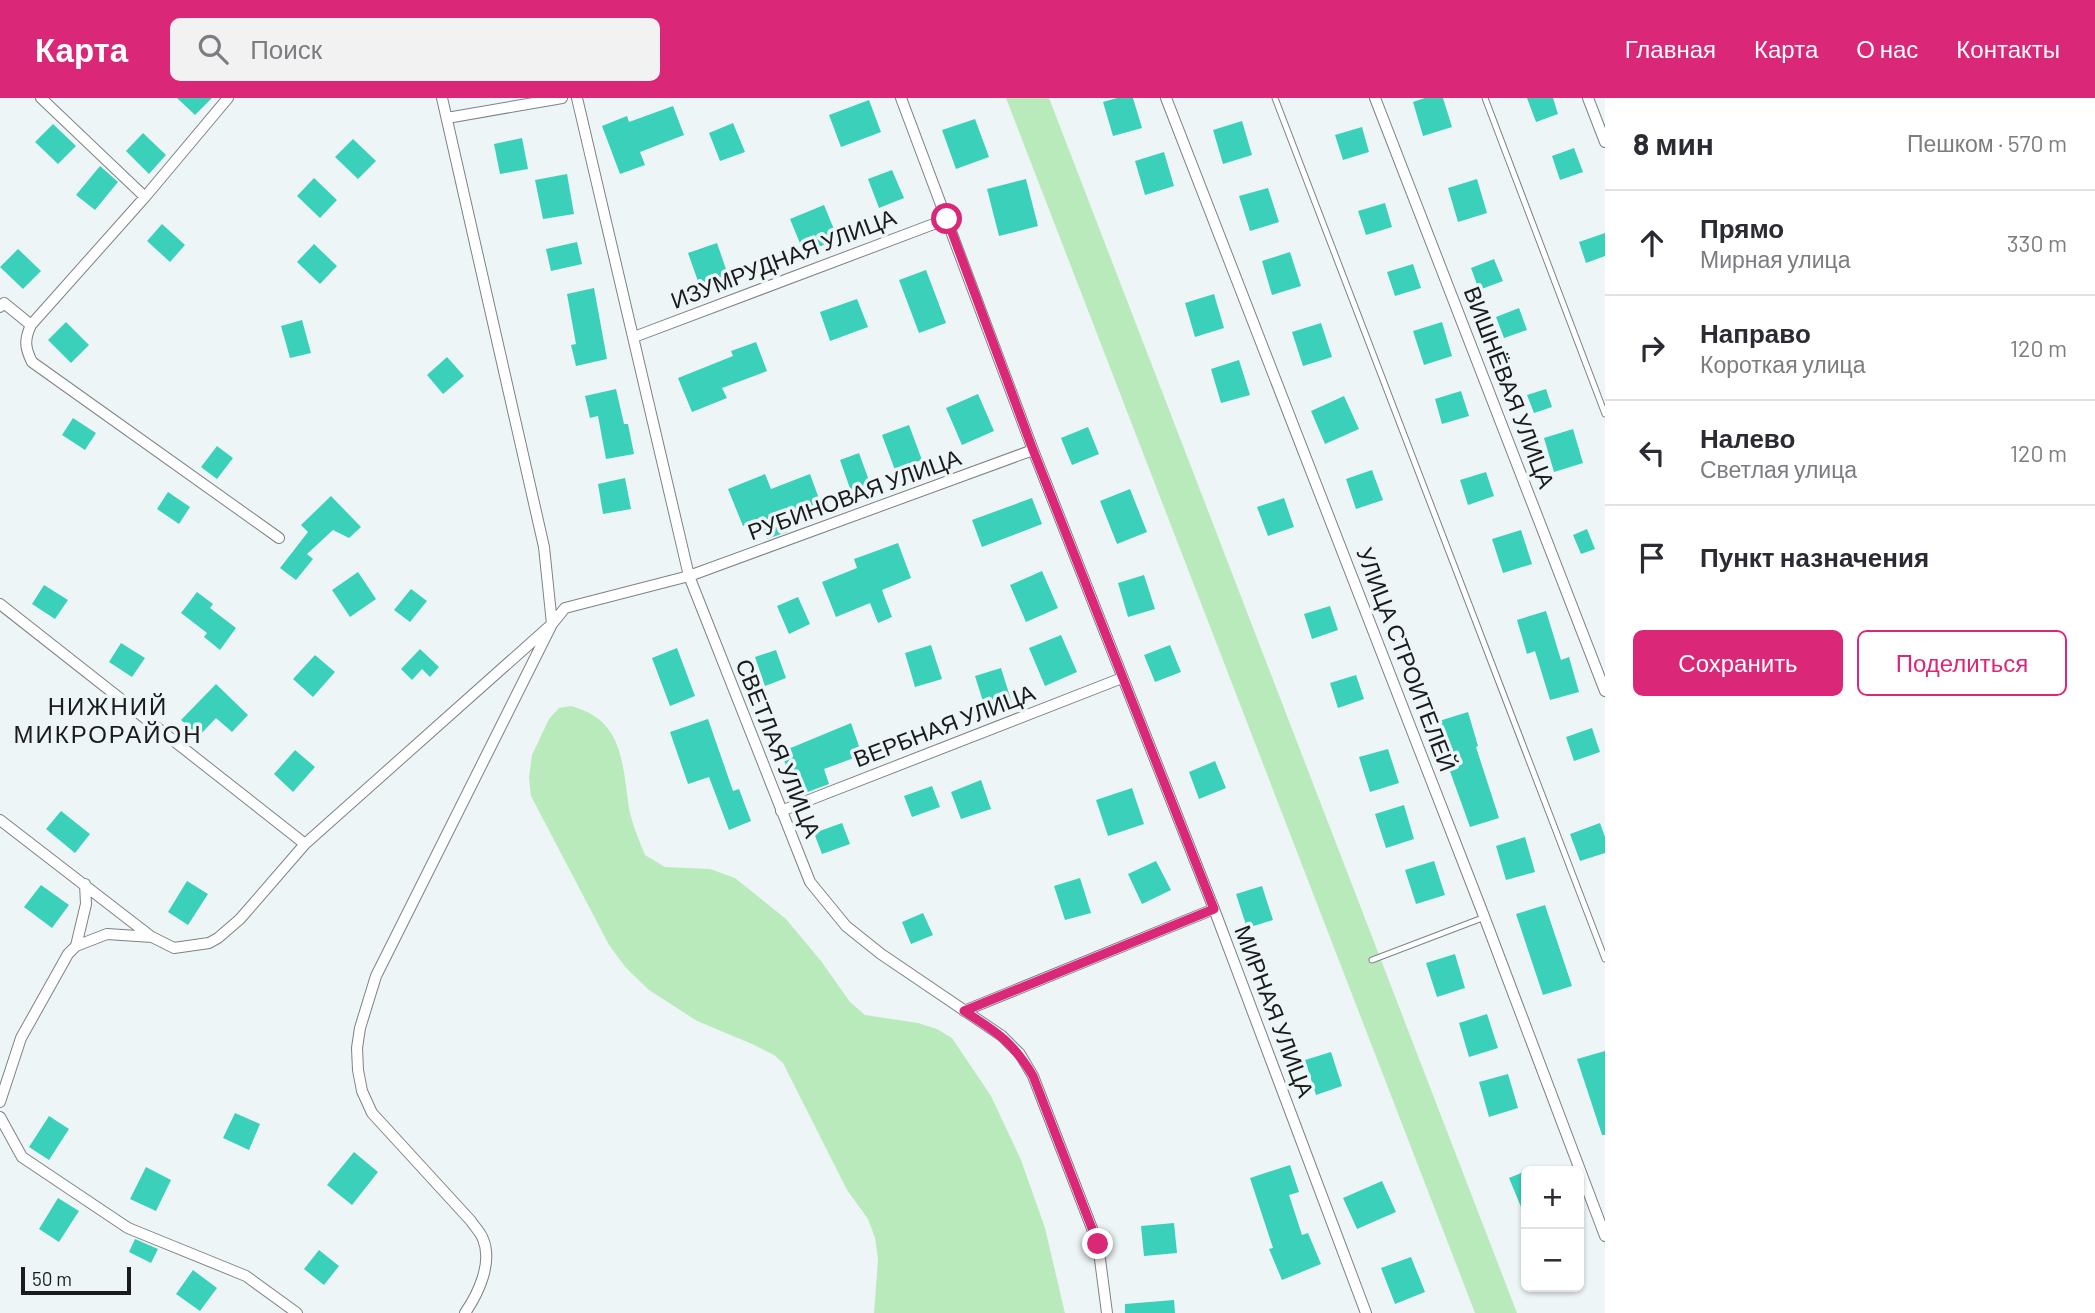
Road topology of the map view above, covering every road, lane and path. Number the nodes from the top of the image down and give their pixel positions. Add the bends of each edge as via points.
1 (41, 98) edge
2 (228, 98) edge
3 (442, 98) edge
4 (562, 98) edge
5 (577, 98) edge
6 (901, 98) edge
7 (1166, 98) edge
8 (1275, 98) edge
9 (1375, 98) edge
10 (1485, 98) edge
11 (1588, 98) edge
12 (447, 118) junction
13 (1605, 142) edge
14 (145, 197) junction
15 (947, 219) junction
16 (1, 303) edge
17 (31, 325) junction
18 (634, 337) junction
19 (1605, 414) edge
20 (1033, 450) junction
21 (279, 538) dead end
22 (689, 576) junction
23 (0, 604) edge
24 (552, 624) junction
25 (1122, 678) junction
26 (1605, 691) edge
27 (781, 811) junction
28 (0, 820) edge
29 (305, 844) junction
30 (85, 884) junction
31 (1214, 909) junction
32 (1485, 917) junction
33 (152, 937) junction
34 (76, 946) junction
35 (1605, 959) edge
36 (1372, 960) dead end
37 (964, 1011) junction
38 (0, 1102) edge
39 (0, 1117) edge
40 (1605, 1236) edge
41 (297, 1313) edge
42 (465, 1313) edge
43 (1107, 1313) edge
44 (1366, 1313) edge

1 - 14 street
2 - 14 street
3 - 12 street
4 - 12 street
5 - 18 street, СВЕТЛАЯ УЛИЦА
6 - 15 street, МИРНАЯ УЛИЦА
7 - 32 street, УЛИЦА СТРОИТЕЛЕЙ
8 - 35 lane
9 - 26 street, ВИШНЁВАЯ УЛИЦА
10 - 19 lane
11 - 13 street
12 - 24 street via 544,547
14 - 17 street
15 - 18 street, ИЗУМРУДНАЯ УЛИЦА
15 - 20 street, МИРНАЯ УЛИЦА
16 - 17 street
17 - 21 street via 25,338 33,362
18 - 22 street, СВЕТЛАЯ УЛИЦА
20 - 22 street, РУБИНОВАЯ УЛИЦА
20 - 25 street, МИРНАЯ УЛИЦА
22 - 24 street, РУБИНОВАЯ УЛИЦА via 565,608
22 - 27 street, СВЕТЛАЯ УЛИЦА
23 - 29 street
24 - 29 street, РУБИНОВАЯ УЛИЦА
24 - 42 street via 376,976 359,1028 358,1070 372,1113 483,1239 484,1269
25 - 27 street, ВЕРБНАЯ УЛИЦА
25 - 31 street, МИРНАЯ УЛИЦА
27 - 37 street, СВЕТЛАЯ УЛИЦА via 810,882 846,926
28 - 30 street
29 - 33 street, РУБИНОВАЯ УЛИЦА via 240,919 209,943 174,948
30 - 33 street
30 - 34 street via 86,904
31 - 37 street
31 - 44 street, МИРНАЯ УЛИЦА
32 - 36 lane
32 - 40 street, УЛИЦА СТРОИТЕЛЕЙ
33 - 34 street via 107,934
34 - 38 street via 21,1038
37 - 43 street, СВЕТЛАЯ УЛИЦА via 1002,1035 1033,1076 1098,1244
39 - 41 street via 22,1157 128,1228 246,1276

